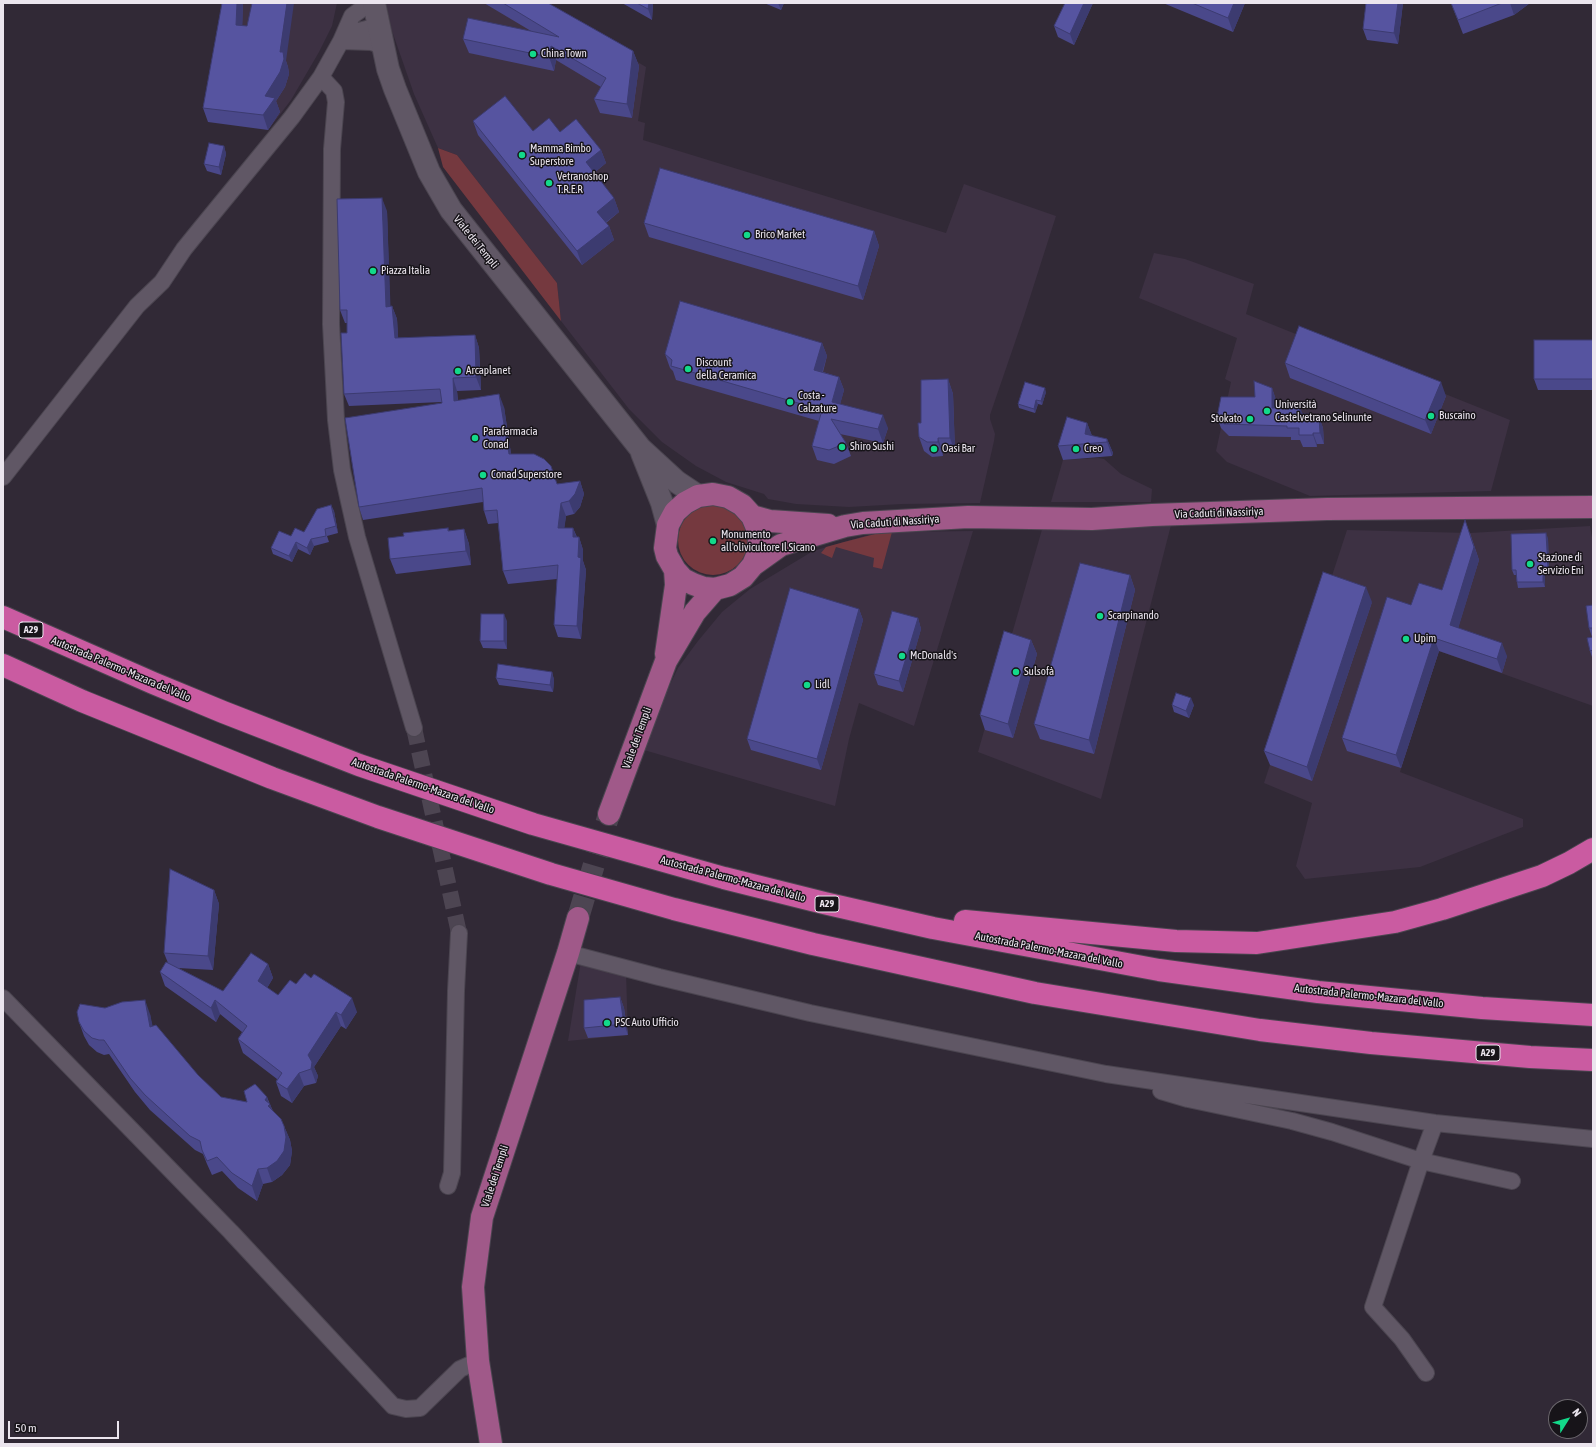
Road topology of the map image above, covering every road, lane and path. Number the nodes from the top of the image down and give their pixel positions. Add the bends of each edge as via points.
1 (370, 3) edge
2 (374, 3) edge
3 (380, 36) junction
4 (341, 41) junction
5 (320, 77) junction
6 (640, 448) junction
7 (3, 477) edge
8 (698, 496) junction
9 (1593, 507) edge
10 (752, 516) junction
11 (668, 525) junction
12 (845, 526) junction
13 (753, 565) junction
14 (675, 570) junction
15 (715, 589) junction
16 (3, 617) edge
17 (666, 661) junction
18 (3, 665) edge
19 (414, 728) tunnel mouth
20 (609, 814) tunnel mouth
21 (1593, 849) edge
22 (724, 878) junction
23 (578, 918) tunnel mouth
24 (459, 932) tunnel mouth
25 (568, 953) junction
26 (3, 998) edge
27 (1593, 1015) edge
28 (1530, 1057) junction
29 (1593, 1060) edge
30 (1593, 1071) edge
31 (1106, 1074) junction
32 (1435, 1123) junction
33 (1593, 1139) edge
34 (1421, 1161) junction
35 (1512, 1181) dead end
36 (448, 1186) dead end
37 (478, 1361) junction
38 (1426, 1373) dead end
39 (490, 1444) edge

1 - 4 street via 352,16
2 - 3 main road, Viale dei Templi
3 - 4 street via 359,31
3 - 6 main road, Viale dei Templi via 388,69 416,142 429,172 451,210
4 - 5 street
5 - 7 street via 287,123 184,249 162,282 137,306
5 - 19 street via 334,91 336,102 332,149 331,324 336,420 342,470 357,537
6 - 8 main road via 677,482
6 - 11 main road
8 - 10 main road via 713,494 728,497 742,504
8 - 11 main road via 675,512
9 - 12 main road, Via Caduti di Nassiriya via 1327,509 1092,519 968,517
10 - 12 main road via 770,521
10 - 13 main road via 758,528 759,540 758,553
11 - 14 main road via 665,548
12 - 13 main road via 781,545
13 - 15 main road via 744,577 730,585
14 - 15 main road via 683,579 693,584
14 - 17 main road via 676,585
15 - 17 main road via 695,612
16 - 22 highway, Autostrada Palermo-Mazara del Vallo / A29 via 153,684 359,765 533,824
17 - 20 main road, Viale dei Templi
18 - 28 highway, A29 via 82,701 272,778 378,817 551,874 674,909 813,944 1035,993 1260,1030
21 - 22 highway via 1542,876 1442,909 1395,922 1257,943 1176,942 936,918 762,879
22 - 27 highway, Autostrada Palermo-Mazara del Vallo / A29 via 933,928 1159,970 1318,992 1482,1008
23 - 25 main road, Viale dei Templi
24 - 36 street via 452,1173
25 - 31 street via 810,1013
25 - 37 main road, Viale dei Templi via 482,1217 473,1286
26 - 37 street via 231,1232 393,1406 406,1409 420,1408 460,1368
28 - 29 highway, A29
28 - 30 highway
31 - 32 street
31 - 34 street via 1188,1099 1332,1132
32 - 33 street
32 - 34 street
34 - 35 street
34 - 38 street via 1373,1307 1402,1339
37 - 39 main road, Viale dei Templi

